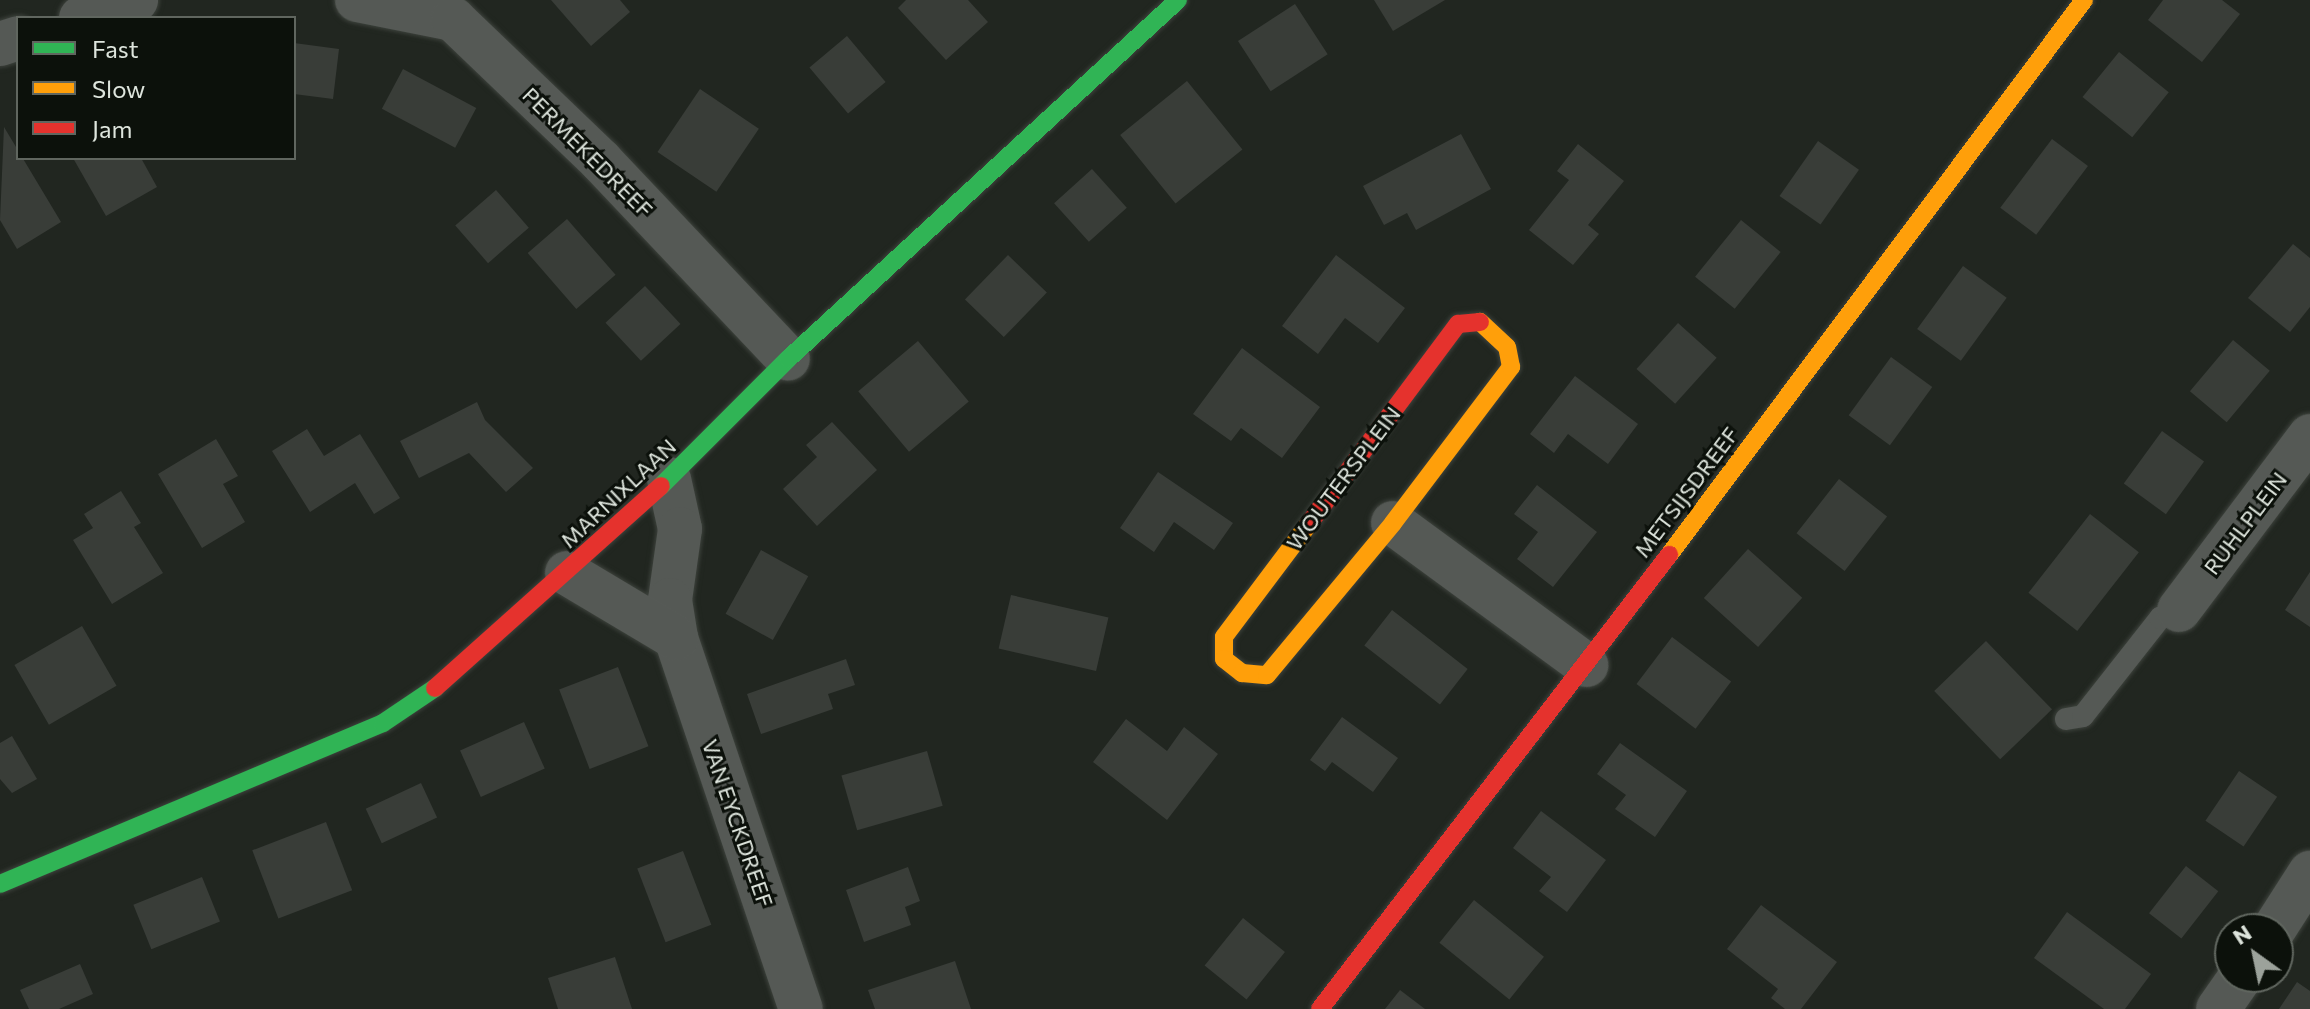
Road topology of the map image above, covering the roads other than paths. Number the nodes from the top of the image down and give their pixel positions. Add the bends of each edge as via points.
1 (136, 0) edge
2 (357, 0) edge
3 (1178, 0) edge
4 (2084, 0) edge
5 (458, 10) edge
6 (87, 16) edge
7 (788, 359) junction
8 (2310, 436) edge
9 (669, 479) junction
10 (1393, 523) junction
11 (567, 573) junction
12 (2179, 610) joint
13 (676, 638) junction
14 (1586, 665) junction
15 (2066, 719) dead end
16 (0, 884) edge
17 (801, 1009) edge
18 (1320, 1009) edge

1 - 6 street
2 - 5 street, PERMEKEDREEF
3 - 7 street, MARNIXLAAN
4 - 14 street, METSIJSDREEF
5 - 7 street, PERMEKEDREEF
7 - 9 street, MARNIXLAAN
8 - 12 street, RUHLPLEIN
9 - 11 street, MARNIXLAAN
9 - 13 street, VAN EYCKDREEF via 680,529 670,600
10 - 10 street, WOUTERSPLEIN via 1511,367 1507,347 1480,322 1458,324 1224,637 1224,659 1242,673 1267,675
10 - 14 street
11 - 13 street
11 - 16 street, MARNIXLAAN via 457,673 383,723
12 - 15 lane via 2160,618 2083,716
13 - 17 street, VAN EYCKDREEF
14 - 18 street, METSIJSDREEF

